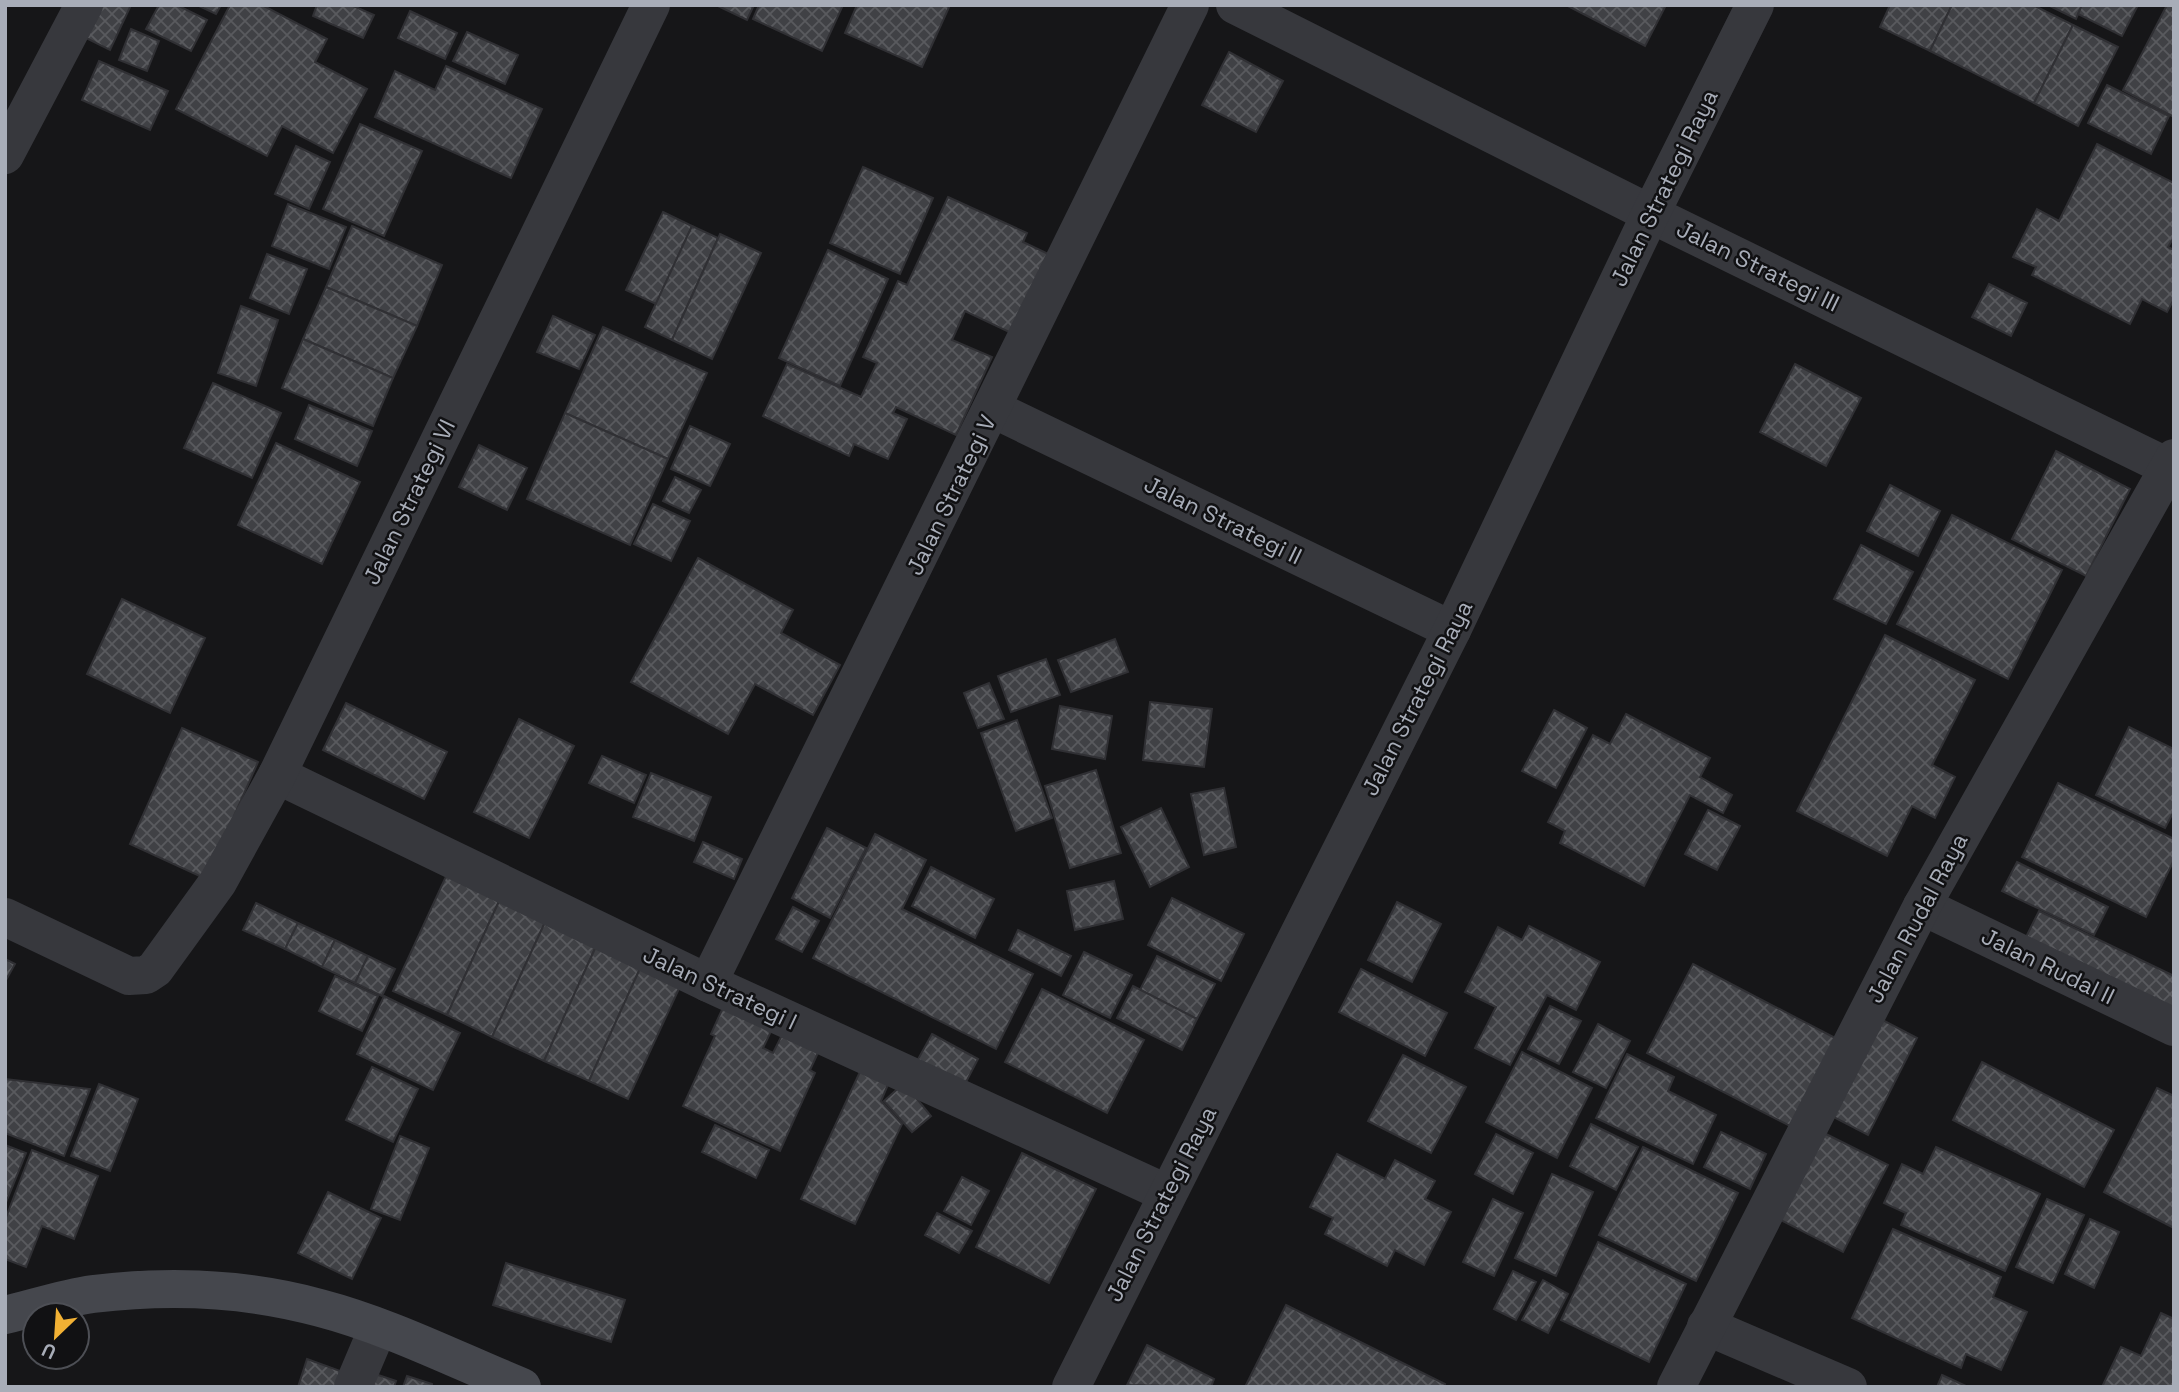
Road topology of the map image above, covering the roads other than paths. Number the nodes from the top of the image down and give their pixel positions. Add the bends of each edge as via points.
1 (84, 5) edge
2 (651, 5) edge
3 (1190, 5) edge
4 (1235, 5) edge
5 (1755, 5) edge
6 (5, 155) edge
7 (1660, 218) junction
8 (993, 409) junction
9 (2172, 465) edge
10 (1444, 626) junction
11 (277, 775) junction
12 (1922, 906) junction
13 (5, 917) edge
14 (708, 983) junction
15 (2174, 1027) edge
16 (1166, 1193) junction
17 (5, 1315) edge
18 (1706, 1326) junction
19 (378, 1328) junction
20 (353, 1387) edge
21 (522, 1387) edge
22 (1070, 1387) edge
23 (1676, 1387) edge
24 (1848, 1387) edge

1 - 6 street
2 - 11 street, Jalan Strategi VI
3 - 8 street, Jalan Strategi V
4 - 7 street, Jalan Strategi III
5 - 7 street, Jalan Strategi Raya
7 - 9 street, Jalan Strategi III
7 - 10 street, Jalan Strategi Raya
8 - 10 street, Jalan Strategi II
8 - 14 street, Jalan Strategi V
9 - 12 street, Jalan Rudal Raya
10 - 16 street, Jalan Strategi Raya
11 - 13 street, Jalan Strategi VI via 218,882 155,969 129,976
11 - 14 street, Jalan Strategi I
12 - 15 street, Jalan Rudal II
12 - 18 street, Jalan Rudal Raya
14 - 16 street, Jalan Strategi I
16 - 22 street, Jalan Strategi Raya
17 - 19 main road via 91,1295 197,1289 320,1308
18 - 23 street, Jalan Rudal Raya
18 - 24 street
19 - 20 street
19 - 21 main road

